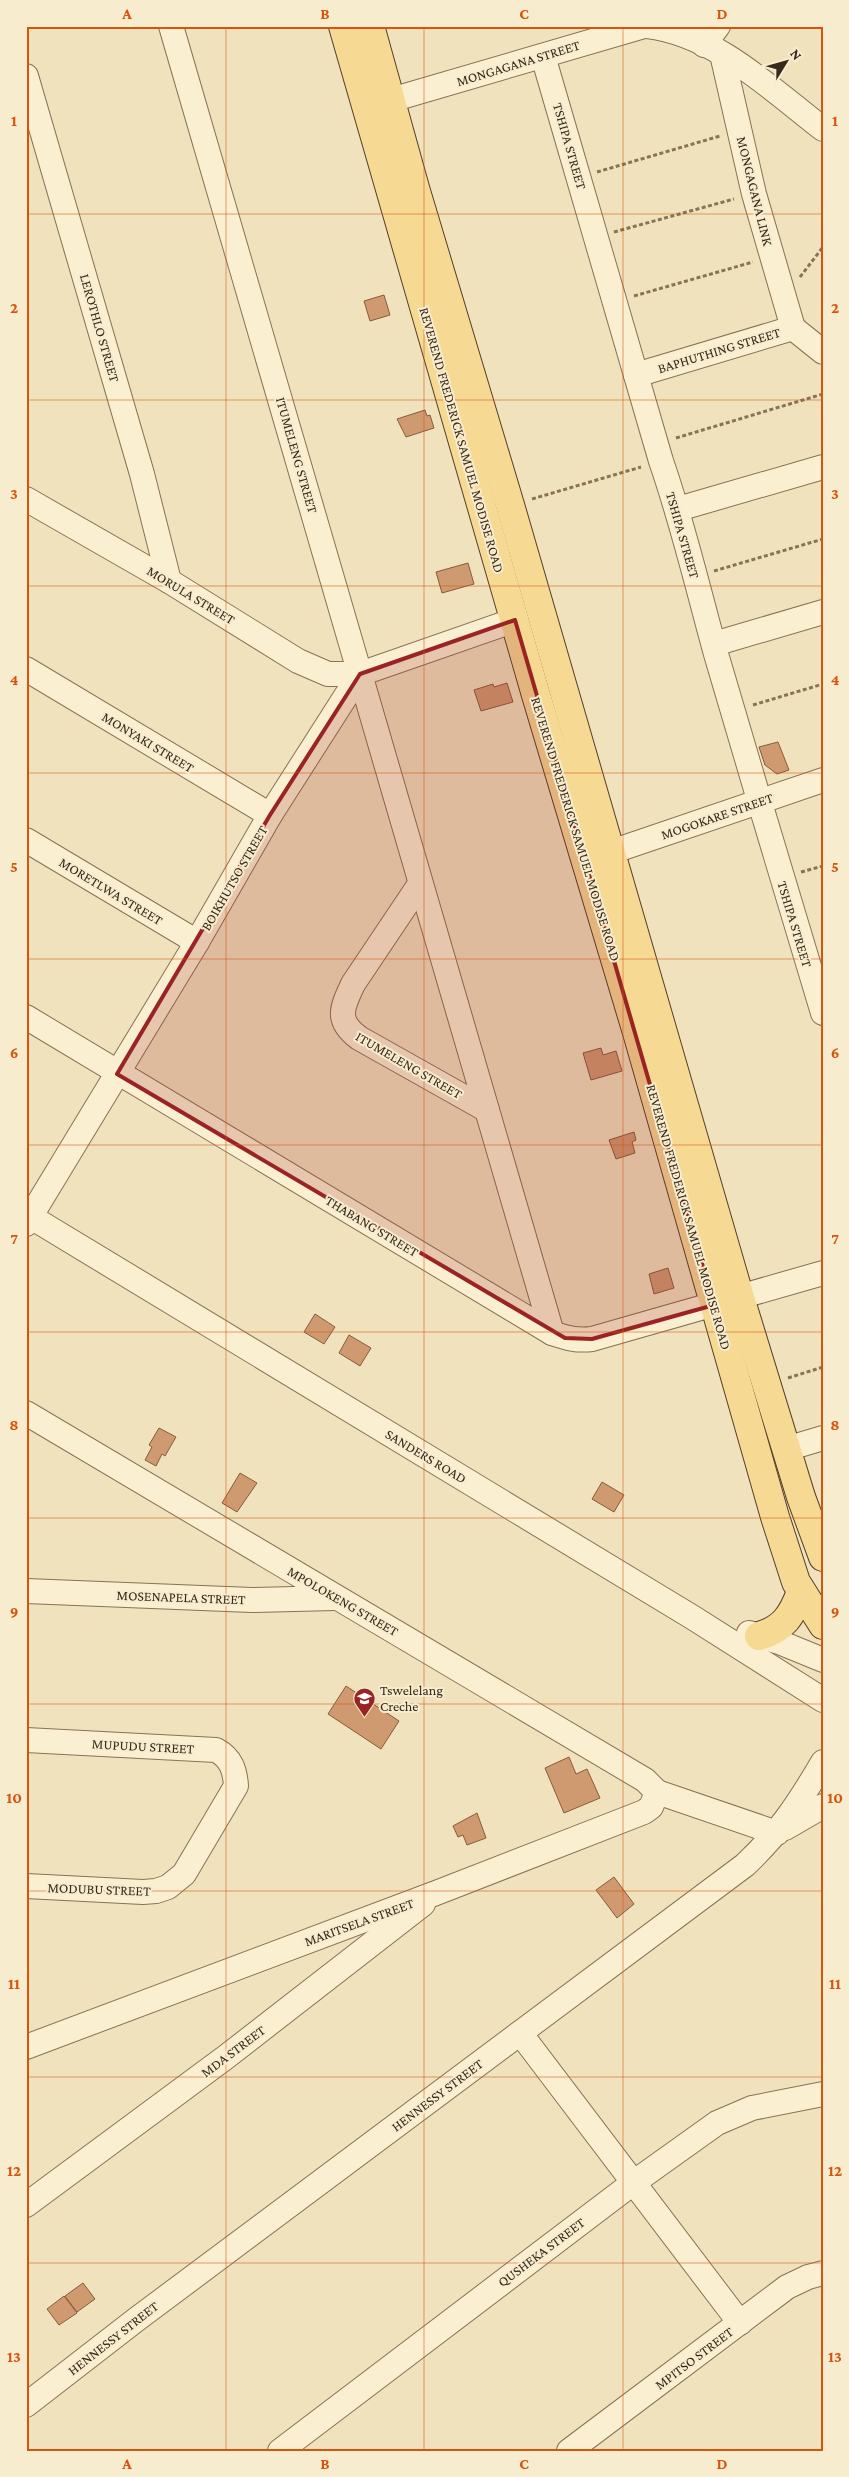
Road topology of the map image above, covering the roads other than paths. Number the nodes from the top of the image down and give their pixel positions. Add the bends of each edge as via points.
1 (172, 26) edge
2 (343, 26) edge
3 (370, 26) edge
4 (646, 26) edge
5 (714, 42) edge
6 (543, 56) junction
7 (26, 76) edge
8 (391, 100) junction
9 (823, 129) edge
10 (792, 328) junction
11 (823, 352) edge
12 (636, 374) junction
13 (823, 467) edge
14 (26, 499) edge
15 (678, 509) junction
16 (170, 581) junction
17 (823, 612) edge
18 (515, 620) junction
19 (714, 644) junction
20 (26, 669) edge
21 (360, 674) junction
22 (823, 780) edge
23 (758, 801) junction
24 (270, 815) junction
25 (26, 840) edge
26 (611, 852) junction
27 (420, 884) junction
28 (197, 942) junction
29 (823, 1013) edge
30 (26, 1017) edge
31 (117, 1074) junction
32 (487, 1110) junction
33 (28, 1218) edge
34 (823, 1273) edge
35 (740, 1298) junction
36 (714, 1305) junction
37 (552, 1333) junction
38 (26, 1413) edge
39 (823, 1438) edge
40 (786, 1449) junction
41 (821, 1548) edge
42 (26, 1591) edge
43 (802, 1592) junction
44 (336, 1598) junction
45 (692, 1617) junction
46 (823, 1625) edge
47 (759, 1636) junction
48 (823, 1660) edge
49 (823, 1700) edge
50 (26, 1740) edge
51 (823, 1762) edge
52 (236, 1786) joint
53 (657, 1792) junction
54 (823, 1806) edge
55 (777, 1833) junction
56 (26, 1886) edge
57 (436, 1893) junction
58 (520, 2033) junction
59 (26, 2036) edge
60 (50, 2037) junction
61 (26, 2047) edge
62 (823, 2094) edge
63 (633, 2183) junction
64 (26, 2205) edge
65 (823, 2273) edge
66 (740, 2323) junction
67 (26, 2405) edge
68 (280, 2451) edge
69 (569, 2451) edge

1 - 21 street, ITUMELENG STREET
2 - 18 main road, REVEREND FREDERICK SAMUEL MODISE ROAD
3 - 8 main road, REVEREND FREDERICK SAMUEL MODISE ROAD
4 - 5 street, MONGAGANA STREET
4 - 6 street, MONGAGANA STREET
5 - 9 street, MONGAGANA STREET
5 - 10 street, MONGAGANA LINK via 741,130 754,194
6 - 8 street, MONGAGANA STREET
6 - 12 street, TSHIPA STREET
7 - 16 street, LEROTHLO STREET
8 - 26 main road, REVEREND FREDERICK SAMUEL MODISE ROAD
10 - 11 street, BAPHUTHING STREET
10 - 12 street, BAPHUTHING STREET
12 - 15 street, TSHIPA STREET
13 - 15 street
14 - 16 street, MORULA STREET
15 - 19 street, TSHIPA STREET
16 - 21 street, MORULA STREET via 318,672
17 - 19 street
18 - 21 street
18 - 36 main road, REVEREND FREDERICK SAMUEL MODISE ROAD
19 - 23 street, TSHIPA STREET
20 - 24 street, MONYAKI STREET
21 - 24 street, BOIKHUTSO STREET
21 - 27 street, ITUMELENG STREET
22 - 23 street, MOGOKARE STREET
23 - 26 street, MOGOKARE STREET
23 - 29 street, TSHIPA STREET
24 - 28 street, BOIKHUTSO STREET
25 - 28 street, MORETLWA STREET
26 - 35 main road, REVEREND FREDERICK SAMUEL MODISE ROAD
27 - 32 street, ITUMELENG STREET
27 - 32 street, ITUMELENG STREET via 353,984 342,1017 359,1038
28 - 31 street, BOIKHUTSO STREET
30 - 31 street, THABANG STREET
31 - 33 street, BOIKHUTSO STREET
31 - 37 street, THABANG STREET
32 - 37 street, ITUMELENG STREET
33 - 45 street, SANDERS ROAD
34 - 35 street, THABANG STREET
35 - 36 street, THABANG STREET
35 - 40 main road, REVEREND FREDERICK SAMUEL MODISE ROAD
36 - 37 street, THABANG STREET via 592,1339 578,1340
36 - 43 main road, REVEREND FREDERICK SAMUEL MODISE ROAD via 775,1517
38 - 44 street, MPOLOKENG STREET
39 - 40 street
40 - 41 main road, REVEREND FREDERICK SAMUEL MODISE ROAD
42 - 44 street, MOSENAPELA STREET via 252,1600
43 - 46 main road, REVEREND FREDERICK SAMUEL MODISE ROAD
43 - 47 main road via 785,1623
44 - 53 street, MPOLOKENG STREET via 637,1775
45 - 47 street
45 - 49 street, SANDERS ROAD
47 - 48 street
50 - 52 street, MUPUDU STREET via 216,1750 230,1762
51 - 55 street, HENNESSY STREET
52 - 56 street, MODUBU STREET via 184,1874 168,1887 143,1892
53 - 55 street
53 - 57 street, MARITSELA STREET via 651,1807 644,1812
54 - 55 street
55 - 58 street, HENNESSY STREET via 745,1864
57 - 60 street, MARITSELA STREET
57 - 64 street, MDA STREET via 257,2034
58 - 63 street
58 - 67 street, HENNESSY STREET
59 - 60 street
60 - 61 street, MARITSELA STREET
62 - 63 street, QUSHEKA STREET via 734,2114
63 - 66 street
63 - 68 street, QUSHEKA STREET
65 - 66 street, MPITSO STREET via 808,2276 787,2287
66 - 69 street, MPITSO STREET

